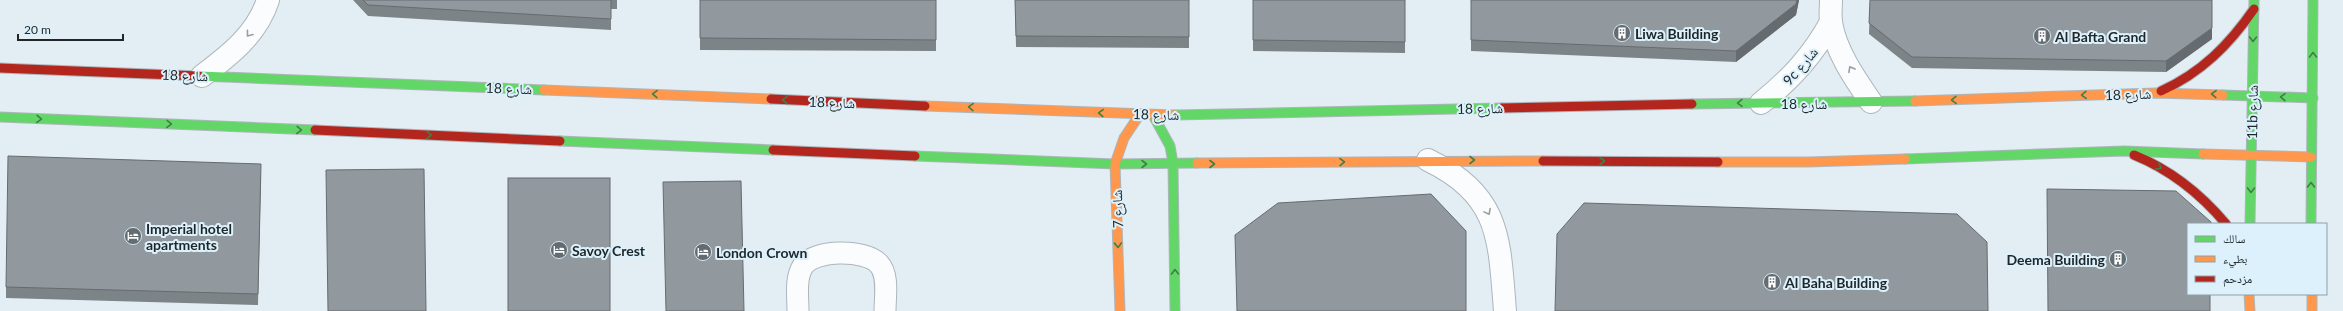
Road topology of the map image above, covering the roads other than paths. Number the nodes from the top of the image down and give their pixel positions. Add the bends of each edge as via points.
1 (268, 0) edge
2 (1831, 0) edge
3 (2313, 0) edge
4 (2254, 4) edge
5 (1831, 22) junction
6 (0, 68) edge
7 (202, 76) junction
8 (2156, 93) junction
9 (2253, 96) junction
10 (2312, 98) junction
11 (1871, 102) junction
12 (1762, 103) junction
13 (1140, 114) junction
14 (1154, 115) junction
15 (0, 117) edge
16 (2124, 151) junction
17 (2251, 155) junction
18 (2311, 157) junction
19 (1428, 160) junction
20 (1173, 163) junction
21 (1115, 164) junction
22 (2225, 223) edge
23 (2250, 223) edge
24 (2311, 223) edge
25 (2249, 295) edge
26 (2312, 295) edge
27 (798, 311) edge
28 (885, 311) edge
29 (1120, 311) edge
30 (1175, 311) edge
31 (1505, 311) edge
32 (2250, 311) edge
33 (2312, 311) edge

1 -> 7 street via 255,27 241,45
2 - 5 street, 9c شارع
10 -> 3 street
4 - 8 street via 2239,32 2207,66 2191,77
4 -> 9 street, 11b شارع
11 -> 5 street, 9c شارع via 1848,65
5 - 12 street, 9c شارع via 1818,46 1802,67
6 - 7 street, شارع 18
13 -> 7 street, شارع 18
9 -> 8 street, شارع 18
8 -> 11 street, شارع 18
10 -> 9 street, شارع 18
9 - 17 street, 11b شارع
10 - 18 street
11 - 12 street, شارع 18
12 -> 14 street, شارع 18
13 - 14 street, شارع 18
13 - 21 street, شارع 7 via 1128,129
14 - 20 street via 1170,146
15 -> 21 street
16 - 17 street
19 -> 16 street via 1808,162
16 -> 22 street via 2180,178 2196,191
17 - 18 street
17 -> 23 street, 11b شارع
24 -> 18 street
20 -> 19 street
19 -> 31 street via 1449,170 1467,184 1483,203 1494,223 1500,246
21 -> 20 street
30 -> 20 street
21 -> 29 street, شارع 7
25 - 32 street
26 - 33 street
27 - 28 lane via 799,277 803,267 809,259 818,254 828,253 871,257 879,264 886,283

